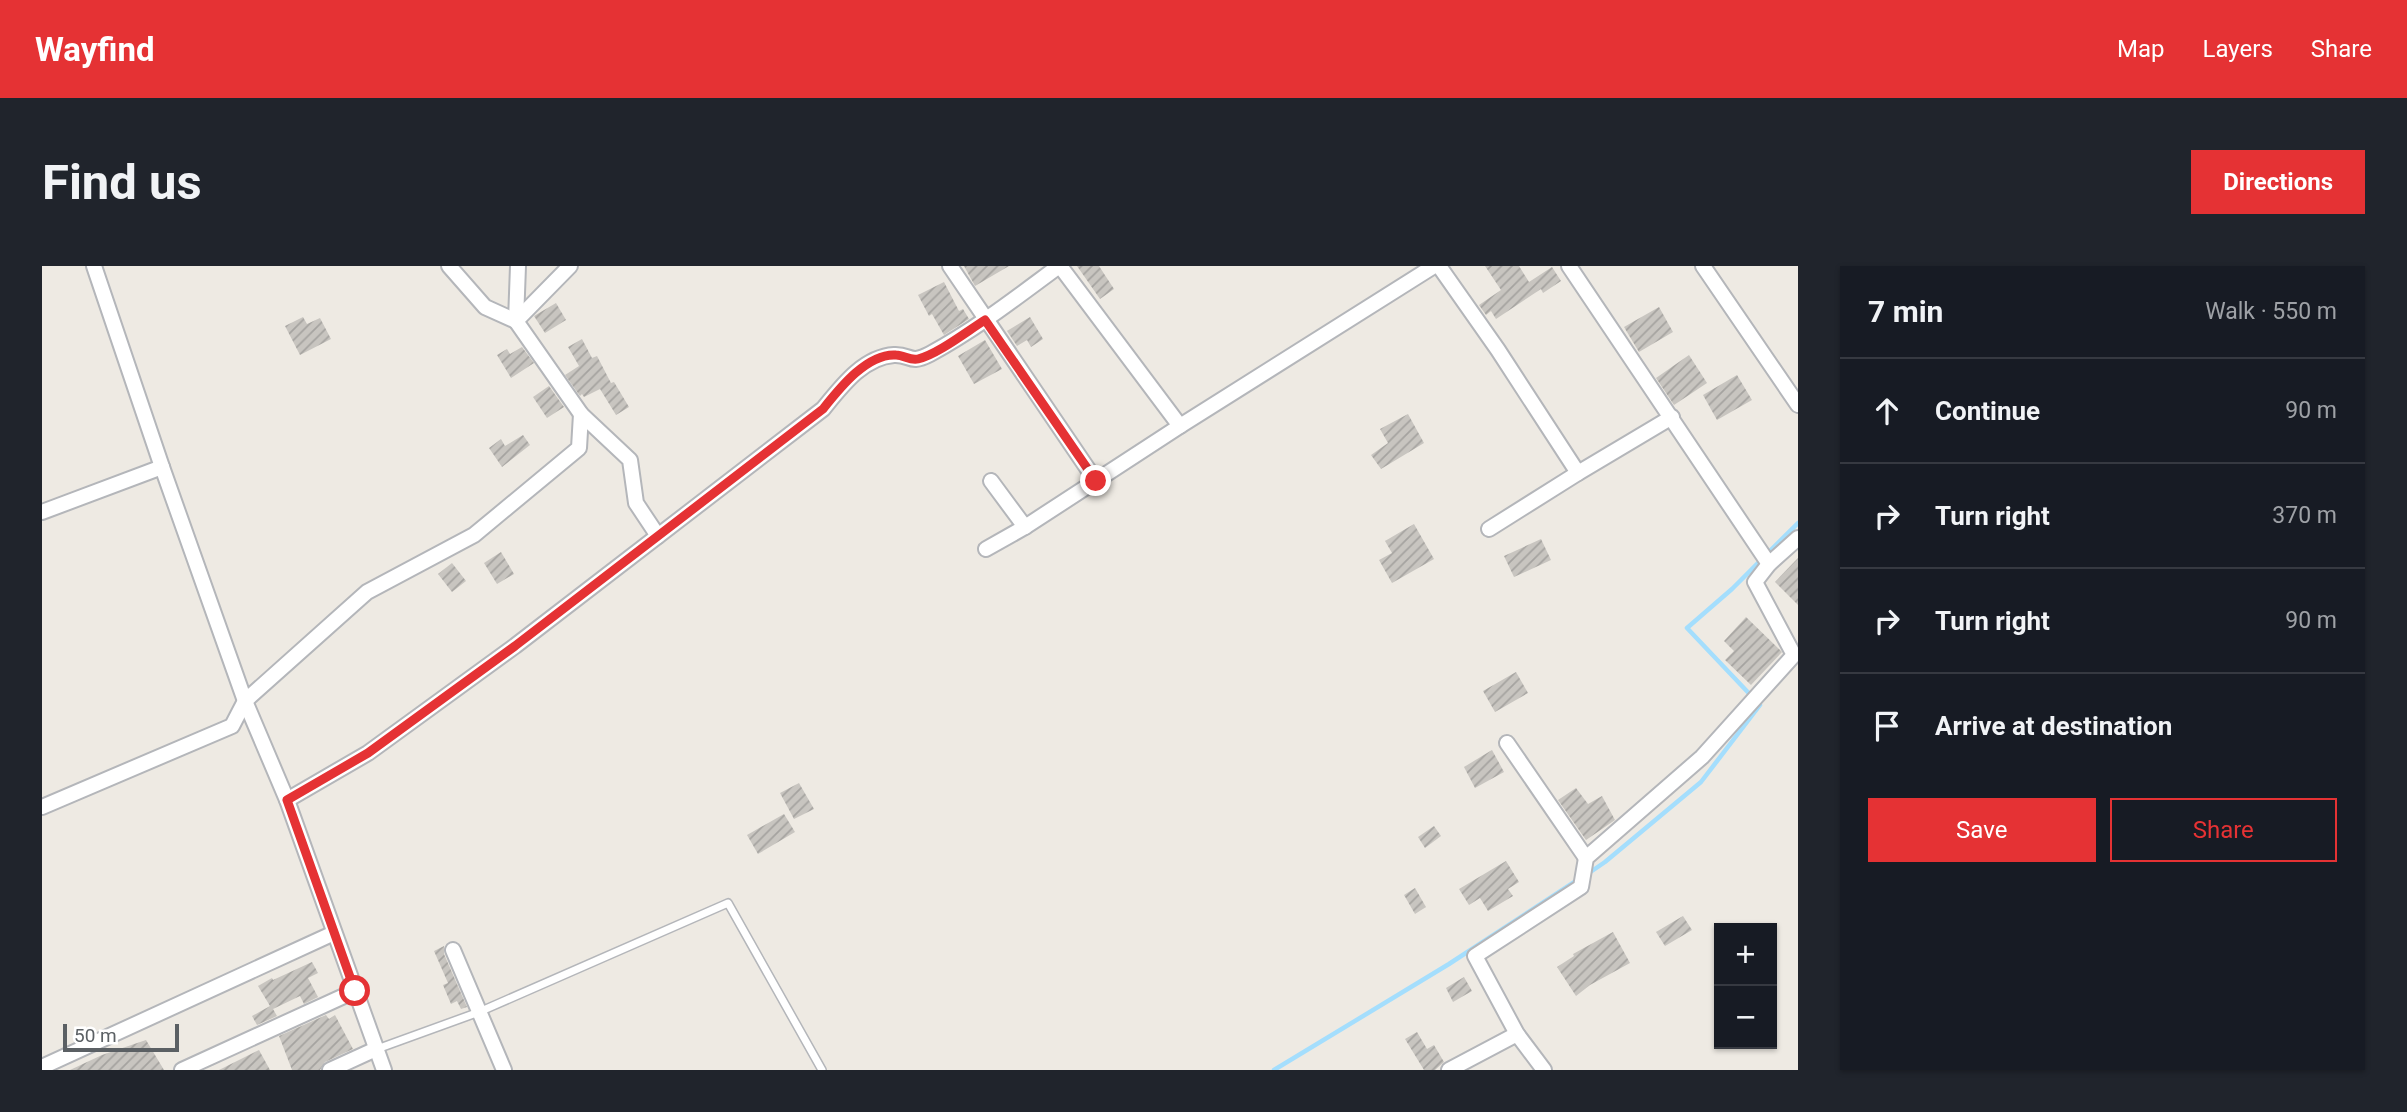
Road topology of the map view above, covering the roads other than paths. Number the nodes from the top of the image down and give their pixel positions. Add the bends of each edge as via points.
1 (94, 266) edge
2 (449, 266) edge
3 (518, 266) edge
4 (570, 266) edge
5 (950, 266) edge
6 (1060, 266) edge
7 (1436, 266) edge
8 (1569, 266) edge
9 (1703, 266) edge
10 (985, 320) junction
11 (516, 321) junction
12 (1798, 405) edge
13 (581, 414) junction
14 (1672, 417) junction
15 (1180, 426) junction
16 (162, 467) junction
17 (1578, 473) junction
18 (991, 481) dead end
19 (1096, 481) junction
20 (42, 512) edge
21 (1025, 527) junction
22 (1489, 529) dead end
23 (659, 536) junction
24 (1798, 538) edge
25 (986, 549) dead end
26 (1766, 559) junction
27 (245, 701) junction
28 (1507, 743) dead end
29 (287, 800) junction
30 (42, 807) edge
31 (1585, 863) junction
32 (334, 933) junction
33 (453, 950) dead end
34 (355, 991) junction
35 (479, 1012) junction
36 (1517, 1034) junction
37 (376, 1049) junction
38 (42, 1067) edge
39 (182, 1070) edge
40 (330, 1070) edge
41 (384, 1070) edge
42 (504, 1070) edge
43 (822, 1070) edge
44 (1449, 1070) edge
45 (1544, 1070) edge

1 - 16 street
2 - 11 street via 485,307
3 - 11 street
4 - 11 street
5 - 10 street
6 - 10 street
6 - 15 street
7 - 15 street
7 - 17 street via 1498,350
8 - 14 street
9 - 12 street
10 - 19 street
10 - 23 street via 915,360 895,355 873,362 846,380 823,409
11 - 13 street
13 - 23 street via 629,460 636,503
13 - 27 street via 579,448 474,536 367,593
14 - 17 street
14 - 26 street
15 - 19 street
16 - 20 street
16 - 27 street
17 - 22 street
18 - 21 street
19 - 21 street
21 - 25 street
23 - 29 street via 368,753
24 - 26 street
26 - 31 street via 1755,582 1794,655 1702,757
27 - 29 street
27 - 30 street via 232,726
28 - 31 street
29 - 32 street
31 - 36 street via 1581,886 1475,956
32 - 34 street
32 - 38 street
33 - 35 street
34 - 37 street
34 - 39 street
35 - 37 lane
35 - 42 street
35 - 43 lane via 728,903
36 - 44 street
36 - 45 street
37 - 40 street
37 - 41 street

